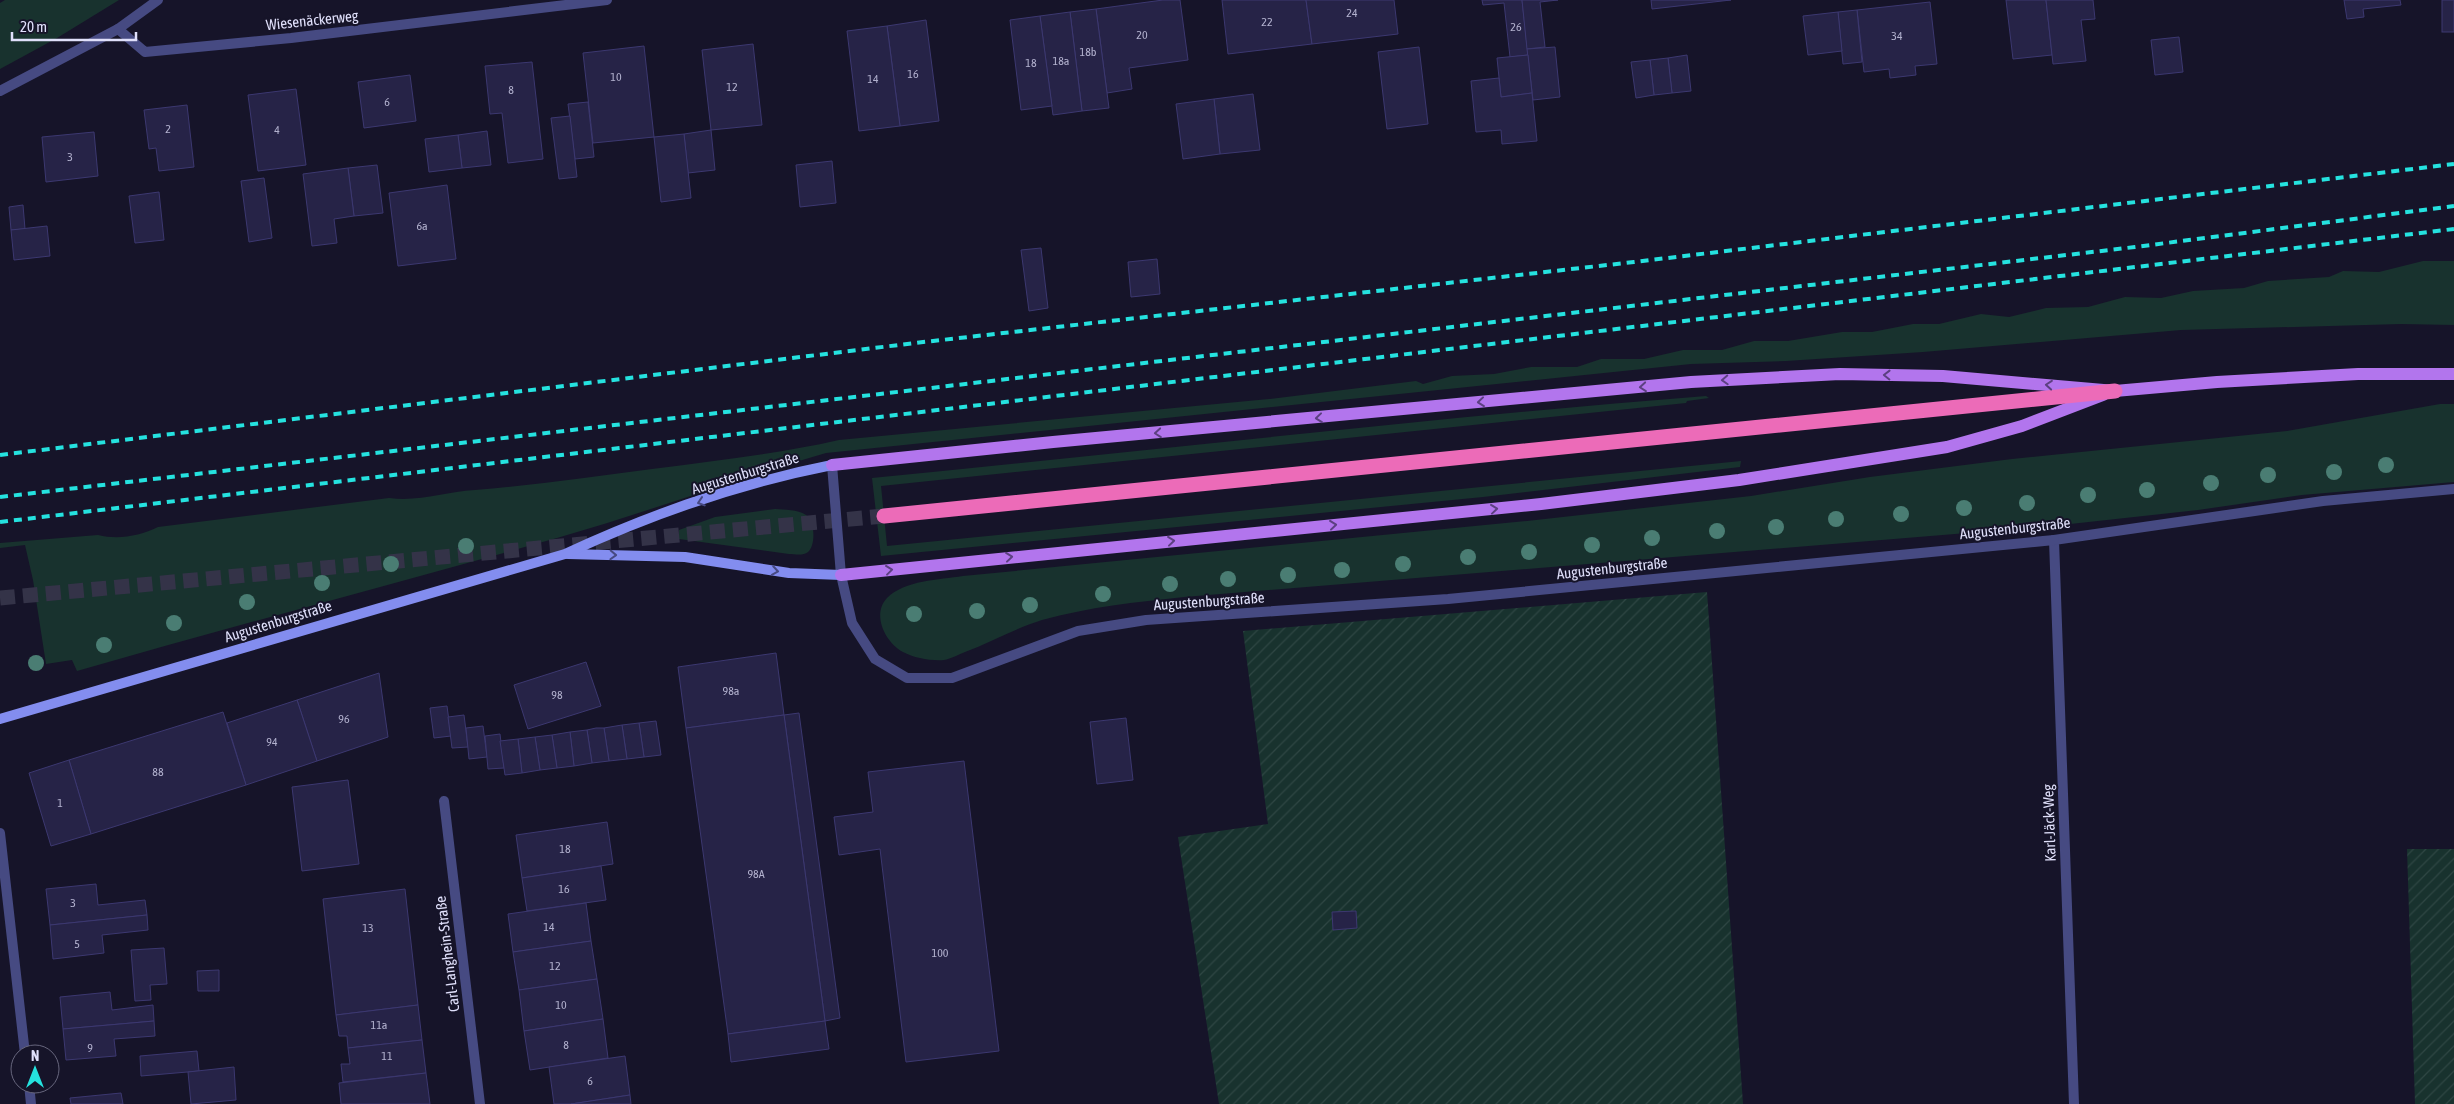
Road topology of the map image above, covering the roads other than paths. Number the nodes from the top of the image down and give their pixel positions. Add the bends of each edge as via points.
1 (158, 0) edge
2 (607, 0) edge
3 (118, 29) junction
4 (0, 90) edge
5 (2454, 374) edge
6 (2115, 391) junction
7 (832, 465) junction
8 (2454, 489) edge
9 (884, 516) tunnel mouth
10 (2054, 540) junction
11 (565, 554) junction
12 (841, 575) junction
13 (0, 719) edge
14 (444, 801) dead end
15 (0, 833) edge
16 (24, 1044) edge
17 (480, 1104) edge
18 (2074, 1104) edge

1 - 3 street
2 - 3 street, Wiesenäckerweg via 145,52
3 - 4 street
5 - 6 main road via 2358,374
6 -> 7 main road via 1943,376 1840,374 1692,382
6 - 9 highway
12 -> 6 main road via 1541,504 1739,480 1946,447 2022,426
7 -> 11 street, Augustenburgstraße via 780,476 618,530
7 - 12 street, Augustenburgstraße
8 - 10 street, Augustenburgstraße via 2323,501
10 - 12 street, Augustenburgstraße via 1458,598 1146,620 1078,631 952,678 907,678 875,659 852,622
10 - 18 street, Karl-Jäck-Weg
11 -> 12 street, Augustenburgstraße via 685,556 789,573
11 - 13 street, Augustenburgstraße
14 - 17 street, Carl-Langhein-Straße
15 - 16 street

